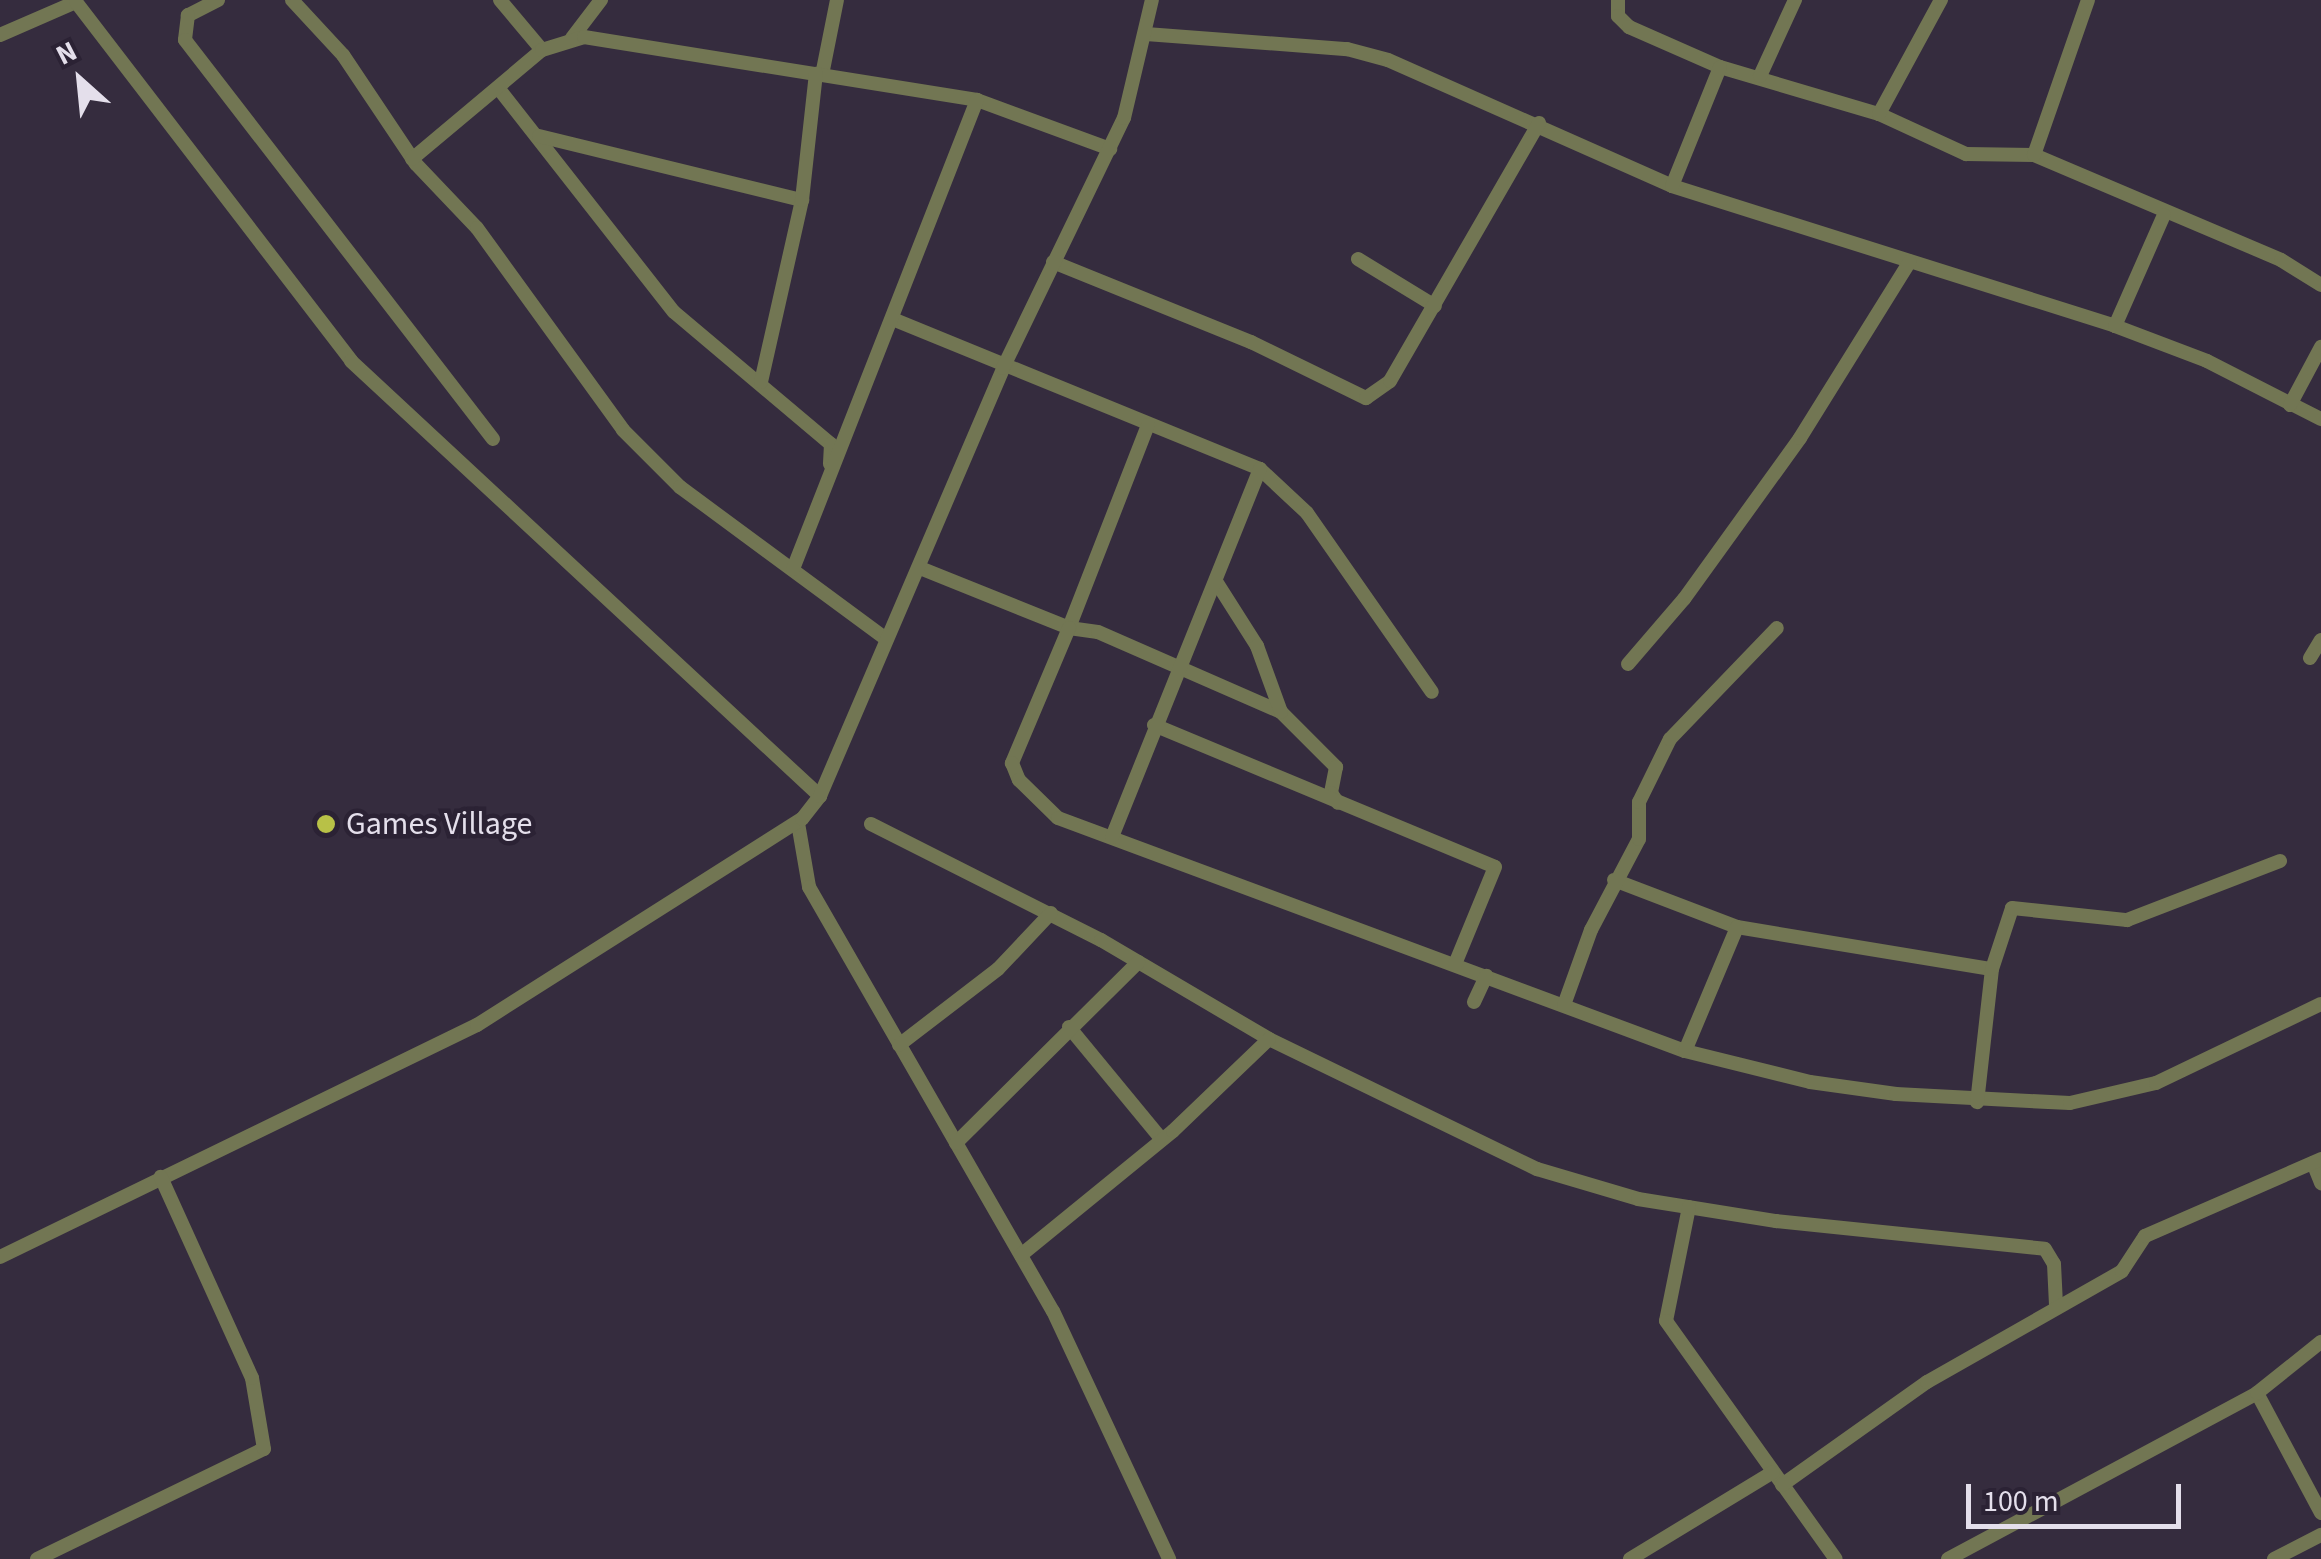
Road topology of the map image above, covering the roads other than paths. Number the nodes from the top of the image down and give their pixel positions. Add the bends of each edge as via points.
1 (218, 0) edge
2 (292, 0) edge
3 (500, 0) edge
4 (601, 0) edge
5 (837, 0) edge
6 (1152, 0) edge
7 (1618, 0) edge
8 (1795, 0) edge
9 (1941, 0) edge
10 (2088, 0) edge
11 (76, 1) edge
12 (1146, 34) junction
13 (0, 35) edge
14 (572, 38) junction
15 (542, 50) junction
16 (1720, 67) junction
17 (819, 75) junction
18 (1760, 76) junction
19 (499, 89) junction
20 (976, 100) junction
21 (1878, 114) junction
22 (1538, 122) junction
23 (538, 136) junction
24 (1110, 149) junction
25 (2034, 155) junction
26 (412, 159) junction
27 (1672, 186) junction
28 (802, 200) junction
29 (2164, 215) junction
30 (1358, 259) dead end
31 (1910, 261) junction
32 (1053, 262) junction
33 (2321, 285) edge
34 (1435, 306) junction
35 (895, 320) junction
36 (2115, 326) junction
37 (2321, 347) edge
38 (1003, 368) junction
39 (761, 382) junction
40 (2290, 405) junction
41 (2321, 419) edge
42 (1148, 426) junction
43 (494, 439) dead end
44 (830, 464) junction
45 (1260, 469) junction
46 (920, 568) junction
47 (793, 569) junction
48 (1216, 583) junction
49 (1069, 628) junction
50 (1777, 628) dead end
51 (885, 638) junction
52 (2321, 640) edge
53 (2310, 658) dead end
54 (1628, 664) dead end
55 (1180, 666) junction
56 (1432, 692) dead end
57 (1281, 712) junction
58 (1154, 725) junction
59 (820, 796) junction
60 (1338, 803) junction
61 (798, 823) junction
62 (870, 824) dead end
63 (1112, 837) junction
64 (2280, 860) dead end
65 (1614, 880) junction
66 (1051, 913) junction
67 (1737, 927) junction
68 (1138, 962) junction
69 (1455, 964) junction
70 (1992, 969) junction
71 (1486, 976) junction
72 (1474, 1002) dead end
73 (2321, 1004) edge
74 (1564, 1005) junction
75 (1069, 1027) junction
76 (1269, 1039) junction
77 (899, 1045) junction
78 (1685, 1050) junction
79 (1976, 1102) junction
80 (1162, 1140) junction
81 (956, 1143) junction
82 (2317, 1161) edge
83 (161, 1177) junction
84 (2321, 1183) edge
85 (1689, 1207) junction
86 (1021, 1255) junction
87 (0, 1257) edge
88 (2056, 1305) junction
89 (2321, 1342) edge
90 (2257, 1393) junction
91 (1773, 1472) junction
92 (1782, 1485) junction
93 (2321, 1513) edge
94 (2321, 1535) edge
95 (37, 1559) edge
96 (1169, 1559) edge
97 (1630, 1559) edge
98 (1836, 1559) edge
99 (1948, 1559) edge
100 (2274, 1559) edge

1 - 43 street via 188,15 185,40
2 - 26 street via 343,55
3 - 15 street
4 - 14 street
5 - 17 street
6 - 12 street
7 - 16 street via 1618,16 1629,27
8 - 18 street
9 - 21 street
10 - 25 street
11 - 13 street
11 - 59 street via 351,360
12 - 22 street via 1348,49
12 - 24 street
14 - 15 street
14 - 17 street
15 - 19 street
16 - 18 street
16 - 27 street
17 - 20 street
17 - 28 street
18 - 21 street
19 - 23 street
19 - 26 street
20 - 24 street
20 - 35 street
21 - 25 street via 1966,154
22 - 27 street
22 - 34 street
23 - 28 street
23 - 39 street via 674,312
24 - 32 street
25 - 29 street
26 - 47 street via 476,228 623,430 680,487
27 - 31 street
28 - 39 street
29 - 33 street via 2280,260
29 - 36 street
30 - 34 street
31 - 36 street
31 - 54 street via 1800,438 1684,599
32 - 34 street via 1250,342 1366,398 1390,381
32 - 38 street
35 - 38 street
35 - 44 street
36 - 40 street via 2207,362
37 - 40 street
38 - 42 street
38 - 46 street
39 - 44 street via 832,444
40 - 41 street
42 - 45 street
42 - 49 street
44 - 47 street
45 - 48 street
45 - 56 street via 1308,513
46 - 49 street
46 - 51 street
47 - 51 street
48 - 55 street
48 - 57 street via 1258,646
49 - 55 street via 1098,632
49 - 63 street via 1012,763 1019,780 1058,818
50 - 65 street via 1670,739 1639,802 1640,839
51 - 59 street
52 - 53 street
55 - 57 street
55 - 58 street
57 - 60 street via 1336,767 1331,793
58 - 60 street
58 - 63 street
59 - 61 street
60 - 69 street via 1496,867
61 - 77 street via 810,888
61 - 83 street via 477,1025
62 - 66 street
63 - 69 street
64 - 70 street via 2127,920 2012,908
65 - 67 street
65 - 74 street
66 - 68 street
66 - 77 street via 998,969
67 - 70 street
67 - 78 street
68 - 75 street
68 - 76 street
69 - 71 street
70 - 79 street
71 - 72 street
71 - 74 street
73 - 79 street via 2156,1084 2070,1103
74 - 78 street
75 - 80 street
75 - 81 street
76 - 80 street
76 - 85 street via 1537,1169
77 - 81 street
78 - 79 street via 1810,1082
80 - 86 street
81 - 86 street
82 - 84 street
82 - 88 street via 2144,1236 2122,1272
83 - 87 street
83 - 95 street via 252,1378 264,1450
85 - 88 street via 2046,1249 2054,1264
85 - 91 street via 1666,1321
86 - 96 street
88 - 92 street via 1927,1382
89 - 90 street
90 - 93 street
90 - 99 street
91 - 92 street
91 - 97 street
92 - 98 street
94 - 100 street

